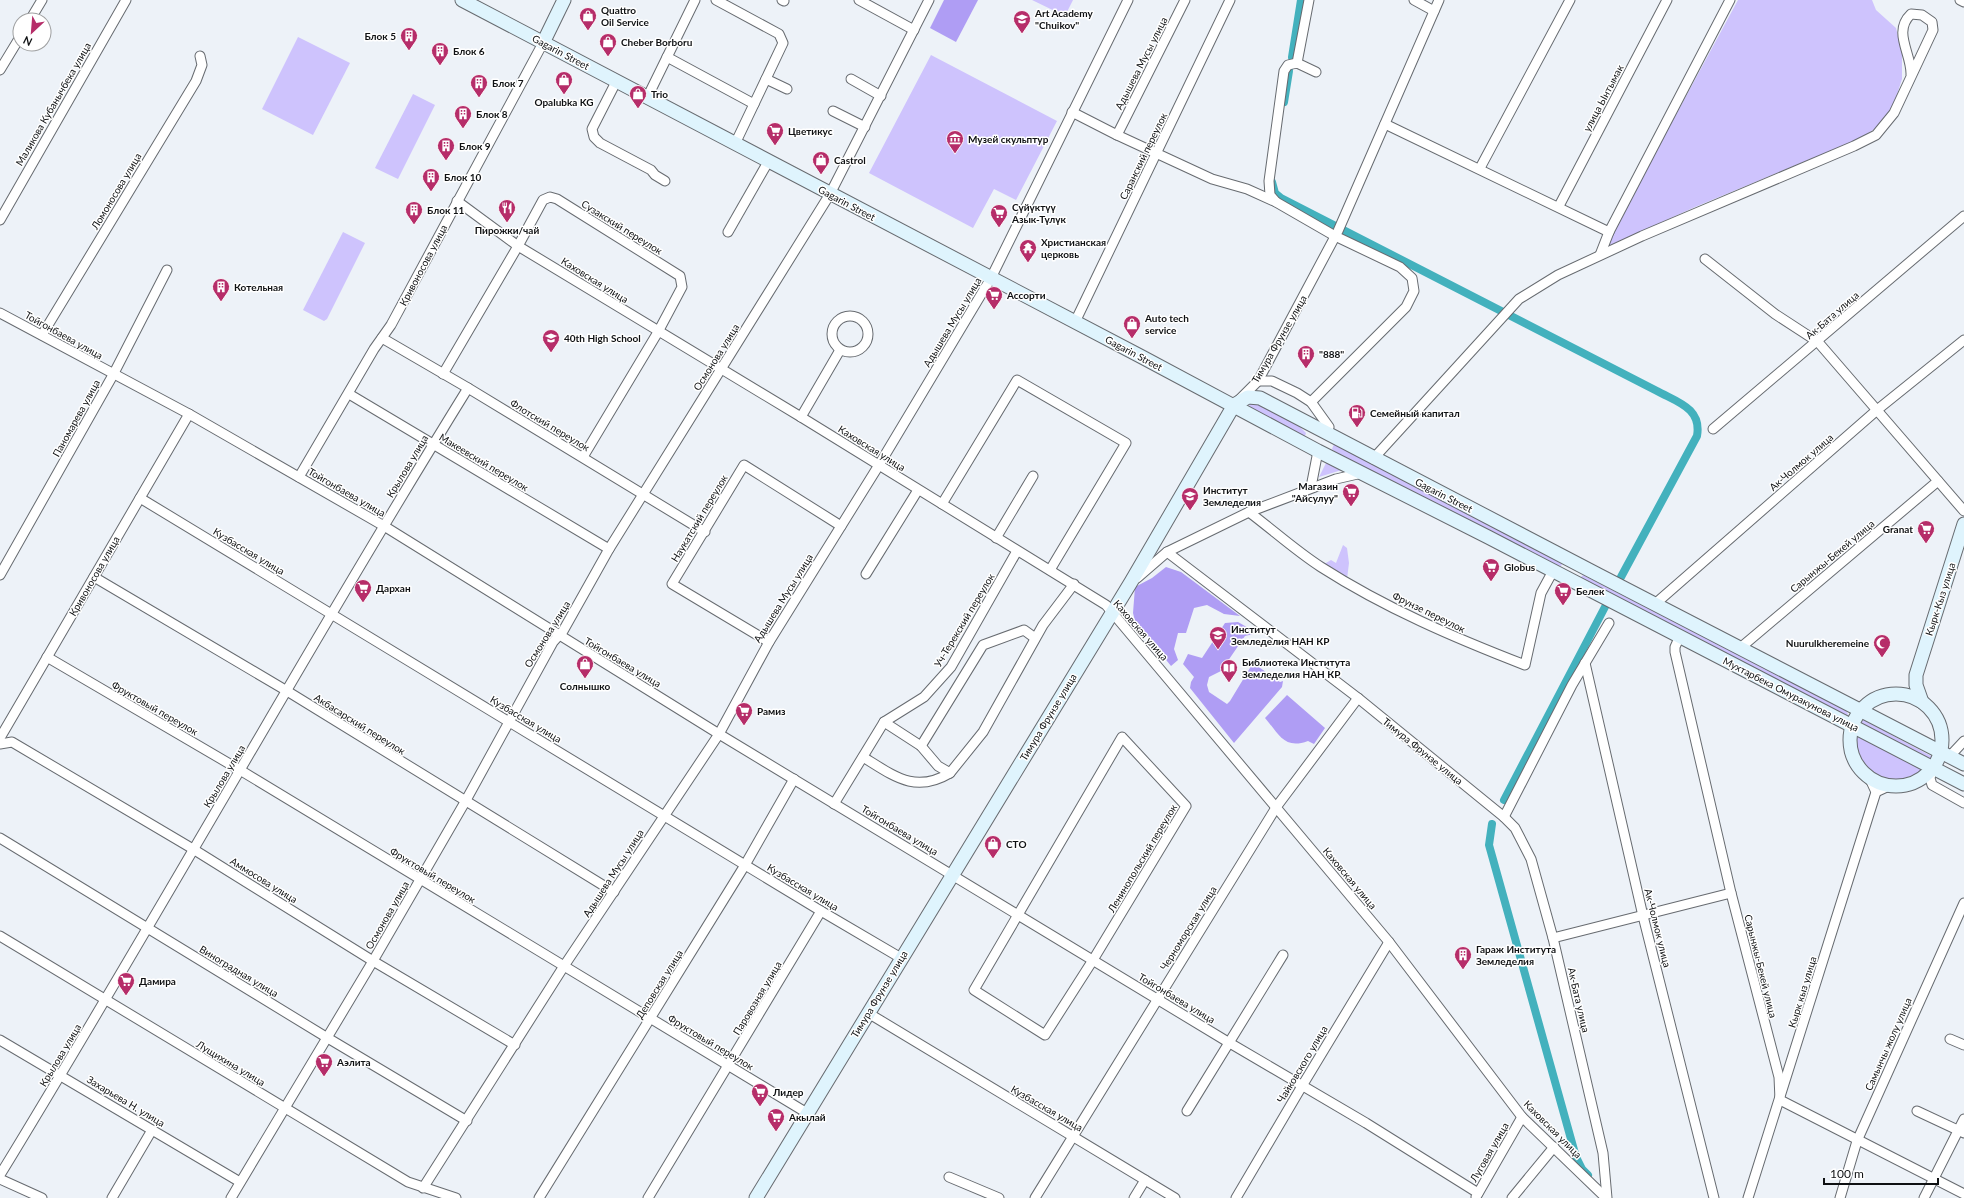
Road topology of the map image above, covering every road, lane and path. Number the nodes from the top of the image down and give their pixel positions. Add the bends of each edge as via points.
1 (42, 0) edge
2 (126, 0) edge
3 (462, 0) edge
4 (564, 0) edge
5 (695, 0) edge
6 (716, 0) edge
7 (859, 0) edge
8 (929, 0) edge
9 (1128, 0) edge
10 (1185, 0) edge
11 (1230, 0) edge
12 (1309, 0) edge
13 (1414, 0) edge
14 (1439, 0) edge
15 (1570, 0) edge
16 (1667, 0) edge
17 (1730, 0) edge
18 (1960, 0) edge
19 (1964, 2) edge
20 (1434, 10) junction
21 (35, 12) edge
22 (914, 30) junction
23 (543, 43) junction
24 (12, 50) edge
25 (200, 56) dead end
26 (667, 57) junction
27 (1297, 63) junction
28 (0, 70) edge
29 (1316, 72) dead end
30 (1911, 75) junction
31 (766, 79) junction
32 (851, 79) dead end
33 (616, 82) junction
34 (787, 89) dead end
35 (881, 96) junction
36 (647, 98) junction
37 (754, 104) junction
38 (833, 111) dead end
39 (1072, 112) junction
40 (1385, 124) junction
41 (866, 127) junction
42 (1117, 135) junction
43 (735, 144) junction
44 (1157, 153) junction
45 (768, 162) junction
46 (1480, 168) junction
47 (665, 182) dead end
48 (830, 194) junction
49 (457, 201) junction
50 (1276, 202) junction
51 (1559, 206) junction
52 (1964, 216) edge
53 (0, 220) edge
54 (1338, 231) junction
55 (728, 232) dead end
56 (1610, 232) junction
57 (518, 246) junction
58 (1600, 255) junction
59 (1705, 259) dead end
60 (167, 270) dead end
61 (991, 278) junction
62 (0, 313) edge
63 (1075, 322) junction
64 (658, 332) junction
65 (42, 335) junction
66 (382, 338) junction
67 (1964, 340) edge
68 (1818, 342) junction
69 (840, 350) junction
70 (721, 369) junction
71 (113, 374) junction
72 (443, 374) junction
73 (1258, 381) junction
74 (468, 388) junction
75 (349, 394) junction
76 (1311, 402) junction
77 (1234, 405) junction
78 (1877, 410) junction
79 (189, 414) junction
80 (801, 417) junction
81 (1713, 429) dead end
82 (1326, 433) junction
83 (433, 445) junction
84 (1318, 451) junction
85 (583, 457) junction
86 (1373, 459) junction
87 (879, 465) junction
88 (1363, 473) junction
89 (1033, 476) dead end
90 (299, 477) junction
91 (1938, 481) junction
92 (1311, 487) junction
93 (918, 490) junction
94 (644, 495) junction
95 (140, 498) junction
96 (942, 504) junction
97 (1964, 511) edge
98 (1249, 512) junction
99 (1964, 524) edge
100 (384, 526) junction
101 (841, 526) junction
102 (705, 532) junction
103 (996, 538) junction
104 (609, 549) junction
105 (1017, 551) junction
106 (1167, 552) junction
107 (1050, 570) junction
108 (1553, 571) junction
109 (866, 574) dead end
110 (0, 575) edge
111 (94, 577) junction
112 (1131, 582) junction
113 (1074, 584) junction
114 (1618, 604) joint
115 (1655, 604) junction
116 (1112, 612) junction
117 (332, 614) junction
118 (1609, 622) dead end
119 (559, 636) junction
120 (1680, 636) junction
121 (1035, 638) junction
122 (769, 642) junction
123 (1740, 648) junction
124 (47, 657) junction
125 (1585, 663) junction
126 (1916, 675) junction
127 (287, 691) junction
128 (1894, 694) junction
129 (1358, 698) junction
130 (1922, 702) junction
131 (1860, 710) junction
132 (509, 722) junction
133 (884, 722) junction
134 (1852, 725) junction
135 (719, 734) junction
136 (0, 738) edge
137 (1964, 741) edge
138 (0, 744) edge
139 (921, 746) junction
140 (1945, 754) junction
141 (863, 757) junction
142 (1964, 764) edge
143 (1933, 768) junction
144 (240, 770) junction
145 (950, 773) junction
146 (1870, 778) junction
147 (794, 779) junction
148 (1964, 784) edge
149 (1889, 786) junction
150 (1876, 792) junction
151 (465, 802) junction
152 (1964, 803) edge
153 (834, 804) junction
154 (1277, 806) junction
155 (664, 814) junction
156 (1504, 817) junction
157 (0, 838) edge
158 (193, 849) junction
159 (746, 865) junction
160 (952, 874) junction
161 (419, 880) junction
162 (614, 892) junction
163 (1731, 894) junction
164 (1964, 903) edge
165 (821, 911) junction
166 (1019, 915) junction
167 (1643, 916) junction
168 (146, 927) junction
169 (0, 936) edge
170 (1553, 938) junction
171 (1389, 942) junction
172 (1283, 955) dead end
173 (901, 958) junction
174 (1093, 960) junction
175 (373, 961) junction
176 (564, 966) junction
177 (1157, 999) junction
178 (106, 1000) junction
179 (868, 1013) junction
180 (650, 1019) junction
181 (326, 1037) junction
182 (1950, 1039) dead end
183 (0, 1040) edge
184 (1228, 1042) junction
185 (514, 1045) junction
186 (1964, 1045) edge
187 (729, 1066) junction
188 (61, 1075) junction
189 (1302, 1086) junction
190 (1780, 1100) junction
191 (284, 1108) junction
192 (1187, 1111) dead end
193 (1917, 1112) dead end
194 (807, 1113) junction
195 (1522, 1116) junction
196 (1964, 1119) edge
197 (467, 1121) junction
198 (152, 1130) junction
199 (1961, 1132) edge
200 (1074, 1136) junction
201 (1857, 1141) junction
202 (1554, 1147) junction
203 (0, 1175) edge
204 (949, 1177) dead end
205 (0, 1179) edge
206 (1933, 1179) junction
207 (1145, 1180) junction
208 (240, 1182) junction
209 (423, 1188) junction
210 (1964, 1194) edge
211 (1477, 1195) edge
212 (42, 1198) edge
213 (112, 1198) edge
214 (231, 1198) edge
215 (456, 1198) edge
216 (539, 1198) edge
217 (648, 1198) edge
218 (756, 1198) edge
219 (999, 1198) edge
220 (1035, 1198) edge
221 (1134, 1198) edge
222 (1174, 1198) edge
223 (1236, 1198) edge
224 (1512, 1198) edge
225 (1606, 1198) edge
226 (1714, 1198) edge
227 (1748, 1198) edge
228 (1840, 1198) edge
229 (1924, 1198) edge

1 - 21 street
2 - 53 street, Маликова Кубанычбека улица
3 - 23 main road, Gagarin Street
4 - 23 main road, Кривоносова улица
5 - 26 street
6 - 31 street via 780,34 783,42
7 - 22 street
8 - 22 street, Осмонова улица
9 - 39 street, Адышева Мусы улица
10 - 42 street, Адышева Мусы улица
11 - 44 street, Саранский переулок
12 - 27 street
13 - 20 street
14 - 20 street, Тимура Фрунзе улица
15 - 46 street
16 - 51 street, улица Ынтымак
17 - 56 street
18 - 19 street
20 - 40 street, Тимура Фрунзе улица
22 - 35 street, Осмонова улица
23 - 33 main road, Gagarin Street
23 - 49 street, Кривоносова улица
24 - 28 street
25 - 65 street, Ломоносова улица via 202,65 196,81
26 - 36 street
26 - 37 street
27 - 29 street
27 - 50 street via 1288,65 1284,72 1269,182 1270,195
30 - 30 street via 1933,30 1932,22 1922,15 1911,14 1903,29 1902,41 1912,67
30 - 58 street via 1894,113 1876,135
31 - 34 street
31 - 37 street
32 - 35 street
33 - 36 main road, Gagarin Street
33 - 47 street via 592,129 594,137 600,143 651,170
35 - 41 street, Осмонова улица
36 - 43 main road, Gagarin Street
37 - 43 street
38 - 41 street
39 - 42 street
39 - 61 street, Адышева Мусы улица
40 - 46 street
40 - 54 street, Тимура Фрунзе улица
41 - 48 street, Осмонова улица
42 - 44 street
43 - 45 main road, Gagarin Street
44 - 50 street via 1212,179 1247,189
44 - 63 street, Саранский переулок
45 - 48 main road, Gagarin Street
45 - 55 street
46 - 51 street
48 - 61 main road, Gagarin Street
48 - 70 street, Осмонова улица
49 - 57 street, Каховская улица
49 - 66 street, Кривоносова улица
50 - 54 street
51 - 56 street
52 - 68 street, Ак-Бата улица
54 - 73 street, Тимура Фрунзе улица
54 - 76 street via 1400,267 1412,278 1414,290 1406,307
56 - 58 street
57 - 64 street, Каховская улица
57 - 64 street, Сузакский переулок via 543,200 557,199 680,276 682,287
57 - 72 street, Сузакский переулок
58 - 86 street via 1558,275 1519,300
59 - 68 street via 1774,314
60 - 71 street, Паномарева улица
61 - 63 main road, Gagarin Street
61 - 87 street, Адышева Мусы улица
62 - 65 street, Тойгонбаева улица
63 - 77 main road, Gagarin Street
64 - 70 street, Каховская улица
64 - 85 street, Сузакский переулок
65 - 71 street, Тойгонбаева улица
66 - 72 street, Флотский переулок
66 - 75 street, Кривоносова улица
67 - 78 street, Ак-Чолмок улица
68 - 78 street
68 - 81 street, Ак-Бата улица
69 - 69 street via 856,351 866,343 867,329 858,318 846,317 837,321 833,327 832,339
69 - 80 street
70 - 80 street, Каховская улица
70 - 94 street, Осмонова улица
71 - 79 street, Тойгонбаева улица
71 - 110 street, Паномарева улица
72 - 74 street, Флотский переулок
73 - 76 street via 1272,381
73 - 77 street, Тимура Фрунзе улица
74 - 83 street, Крылова улица
74 - 85 street, Флотский переулок
75 - 83 street, Макеевский переулок
75 - 90 street, Кривоносова улица
76 - 82 street via 1329,427
77 - 82 main road, Gagarin Street via 1248,397 1260,398
77 - 84 main road, Gagarin Street
77 - 112 main road, Тимура Фрунзе улица
78 - 91 street
78 - 115 street, Ак-Чолмок улица
79 - 90 street, Тойгонбаева улица
79 - 95 street, Кривоносова улица
80 - 87 street, Каховская улица
82 - 84 main road
82 - 86 main road, Gagarin Street
83 - 100 street, Крылова улица
83 - 104 street, Макеевский переулок
84 - 88 main road, Gagarin Street
84 - 92 street
85 - 94 street, Флотский переулок
86 - 115 main road, Gagarin Street
87 - 93 street, Каховская улица
87 - 101 street, Адышева Мусы улица
88 - 92 street
88 - 108 main road, Gagarin Street
89 - 103 street
90 - 100 street, Тойгонбаева улица
91 - 97 street
91 - 123 street, Сарынжы-Бекей улица
92 - 98 street
93 - 96 street, Каховская улица
93 - 109 street
94 - 102 street, Флотский переулок
94 - 104 street, Осмонова улица
95 - 111 street, Кривоносова улица
95 - 117 street, Кузбасская улица
96 - 103 street, Каховская улица
96 - 107 street via 1017,380 1126,443
98 - 106 street
98 - 108 street, Фрунзе переулок via 1321,567 1397,610 1525,665 1542,593
99 - 126 main road, Кырк-Кыз улица
100 - 117 street, Крылова улица
100 - 119 street, Тойгонбаева улица
101 - 102 street, Наукатский переулок via 744,465
101 - 122 street, Адышева Мусы улица
102 - 122 street, Наукатский переулок via 672,584
103 - 105 street, Каховская улица
104 - 119 street, Осмонова улица
105 - 107 street, Каховская улица
105 - 133 street, Уч-Терекский переулок via 951,667 924,697
106 - 112 street
106 - 129 street, Тимура Фрунзе улица
107 - 113 street, Каховская улица
108 - 114 main road, Gagarin Street
111 - 124 street, Кривоносова улица
111 - 127 street, Акбасарский переулок
112 - 116 main road, Тимура Фрунзе улица
113 - 116 street, Каховская улица via 1106,605
113 - 121 street
114 - 120 main road, Мухтарбека Омуракунова улица
115 - 123 main road, Мухтарбека Омуракунова улица
116 - 154 street, Каховская улица
116 - 160 main road, Тимура Фрунзе улица
117 - 127 street, Крылова улица
117 - 132 street, Кузбасская улица
118 - 125 street
119 - 132 street, Осмонова улица via 553,642
119 - 135 street, Тойгонбаева улица
120 - 134 main road, Мухтарбека Омуракунова улица
120 - 163 street, Сарынжы-Бекей улица via 1675,652
121 - 139 street via 1024,630 982,645
121 - 145 street via 982,732
122 - 135 street, Адышева Мусы улица
123 - 131 main road, Мухтарбека Омуракунова улица
124 - 136 street, Кривоносова улица
124 - 144 street, Фруктовый переулок
125 - 156 street
125 - 167 street, Ак-Чолмок улица
126 - 128 main road, Кырк-Кыз улица via 1910,684
126 - 130 main road, Кырк-Кыз улица via 1916,686
127 - 144 street, Крылова улица
127 - 151 street, Акбасарский переулок
128 - 130 main road via 1910,696
128 - 131 main road via 1874,699
129 - 154 street, Черноморская улица
129 - 156 street, Тимура Фрунзе улица
130 - 140 main road via 1932,711 1940,726
131 - 134 main road
131 - 140 main road, Мухтарбека Омуракунова улица
132 - 151 street, Осмонова улица
132 - 155 street, Кузбасская улица
133 - 139 street
133 - 141 street, Уч-Терекский переулок
134 - 143 main road, Мухтарбека Омуракунова улица
134 - 146 main road via 1849,734 1851,752 1859,768
135 - 147 street, Тойгонбаева улица
135 - 155 street, Адышева Мусы улица
137 - 140 street
138 - 158 street, Аммосова улица via 12,742
139 - 145 street via 938,766
140 - 142 main road, Мухтарбека Омуракунова улица
140 - 143 main road
141 - 145 street via 893,776 911,782 932,782
141 - 153 street, Уч-Терекский переулок
143 - 148 main road, Мухтарбека Омуракунова улица
143 - 149 main road via 1913,783
143 - 152 street via 1930,778 1932,785
144 - 158 street, Крылова улица
144 - 161 street, Фруктовый переулок
146 - 149 main road
146 - 150 street
147 - 153 street, Тойгонбаева улица
147 - 159 street, Деповская улица
149 - 150 street
150 - 190 street, Кырк кыз улица
151 - 161 street, Осмонова улица
151 - 162 street, Акбасарский переулок
153 - 160 street, Тойгонбаева улица
154 - 171 street, Каховская улица
154 - 177 street, Черноморская улица
155 - 159 street, Кузбасская улица
155 - 162 street, Адышева Мусы улица
156 - 170 street, Ак-Бата улица via 1515,828 1531,858
157 - 168 street, Виноградная улица
158 - 168 street, Крылова улица
158 - 175 street, Аммосова улица
159 - 165 street, Кузбасская улица
159 - 180 street, Деповская улица
160 - 166 street, Тойгонбаева улица
160 - 173 main road, Тимура Фрунзе улица
161 - 175 street, Осмонова улица
161 - 176 street, Фруктовый переулок
162 - 176 street, Адышева Мусы улица
163 - 167 street
163 - 190 street, Сарынжы-Бекей улица via 1779,1077
164 - 201 street, Самынчы жолу улица
165 - 173 street, Кузбасская улица
165 - 187 street, Паровозная улица
166 - 174 street, Тойгонбаева улица
166 - 174 street, Ленинопольский переулок via 974,990 1046,1035
166 - 174 street, Ленинопольский переулок via 1122,737 1186,806
167 - 170 street
167 - 226 street, Ак-Чолмок улица
168 - 178 street, Крылова улица
168 - 181 street, Виноградная улица
169 - 178 street, Лущихина улица
170 - 225 street, Ак-Бата улица via 1603,1153
171 - 189 street, Чайковского улица
171 - 195 street, Каховская улица
172 - 184 street
173 - 179 main road, Тимура Фрунзе улица
174 - 177 street, Тойгонбаева улица
175 - 181 street, Осмонова улица
175 - 185 street, Аммосова улица
176 - 180 street, Фруктовый переулок
176 - 185 street, Адышева Мусы улица
177 - 184 street, Тойгонбаева улица
177 - 200 street, Черноморская улица
178 - 188 street, Крылова улица
178 - 191 street, Лущихина улица
179 - 194 main road, Тимура Фрунзе улица
179 - 200 street, Кузбасская улица
180 - 187 street, Фруктовый переулок
180 - 216 street, Деповская улица
181 - 191 street, Осмонова улица
181 - 197 street, Виноградная улица
182 - 186 street
183 - 188 street, Захарьева Н. улица
184 - 189 street, Тойгонбаева улица
184 - 192 street
185 - 197 street, Адышева Мусы улица
187 - 194 street, Фруктовый переулок
187 - 217 street, Паровозная улица
188 - 198 street, Захарьева Н. улица
188 - 203 street, Крылова улица
189 - 211 street, Тойгонбаева улица via 1366,1123
189 - 223 street, Чайковского улица
190 - 201 street
190 - 227 street, Кырк кыз улица
191 - 208 street, Осмонова улица
191 - 209 street, Лущихина улица via 408,1182
193 - 199 street
194 - 218 main road, Тимура Фрунзе улица
195 - 202 street, Каховская улица
195 - 211 street, Луговая улица
196 - 199 street
197 - 209 street, Адышева Мусы улица
198 - 208 street, Захарьева Н. улица
198 - 213 street
199 - 206 street
200 - 207 street, Кузбасская улица
200 - 220 street, Черноморская улица
201 - 206 street
201 - 228 street, Самынчы жолу улица
202 - 224 street
202 - 225 street, Каховская улица
204 - 219 street
205 - 212 street
206 - 210 street
206 - 229 street
207 - 221 street
207 - 222 street, Кузбасская улица
208 - 214 street, Осмонова улица
209 - 215 street, Лущихина улица

